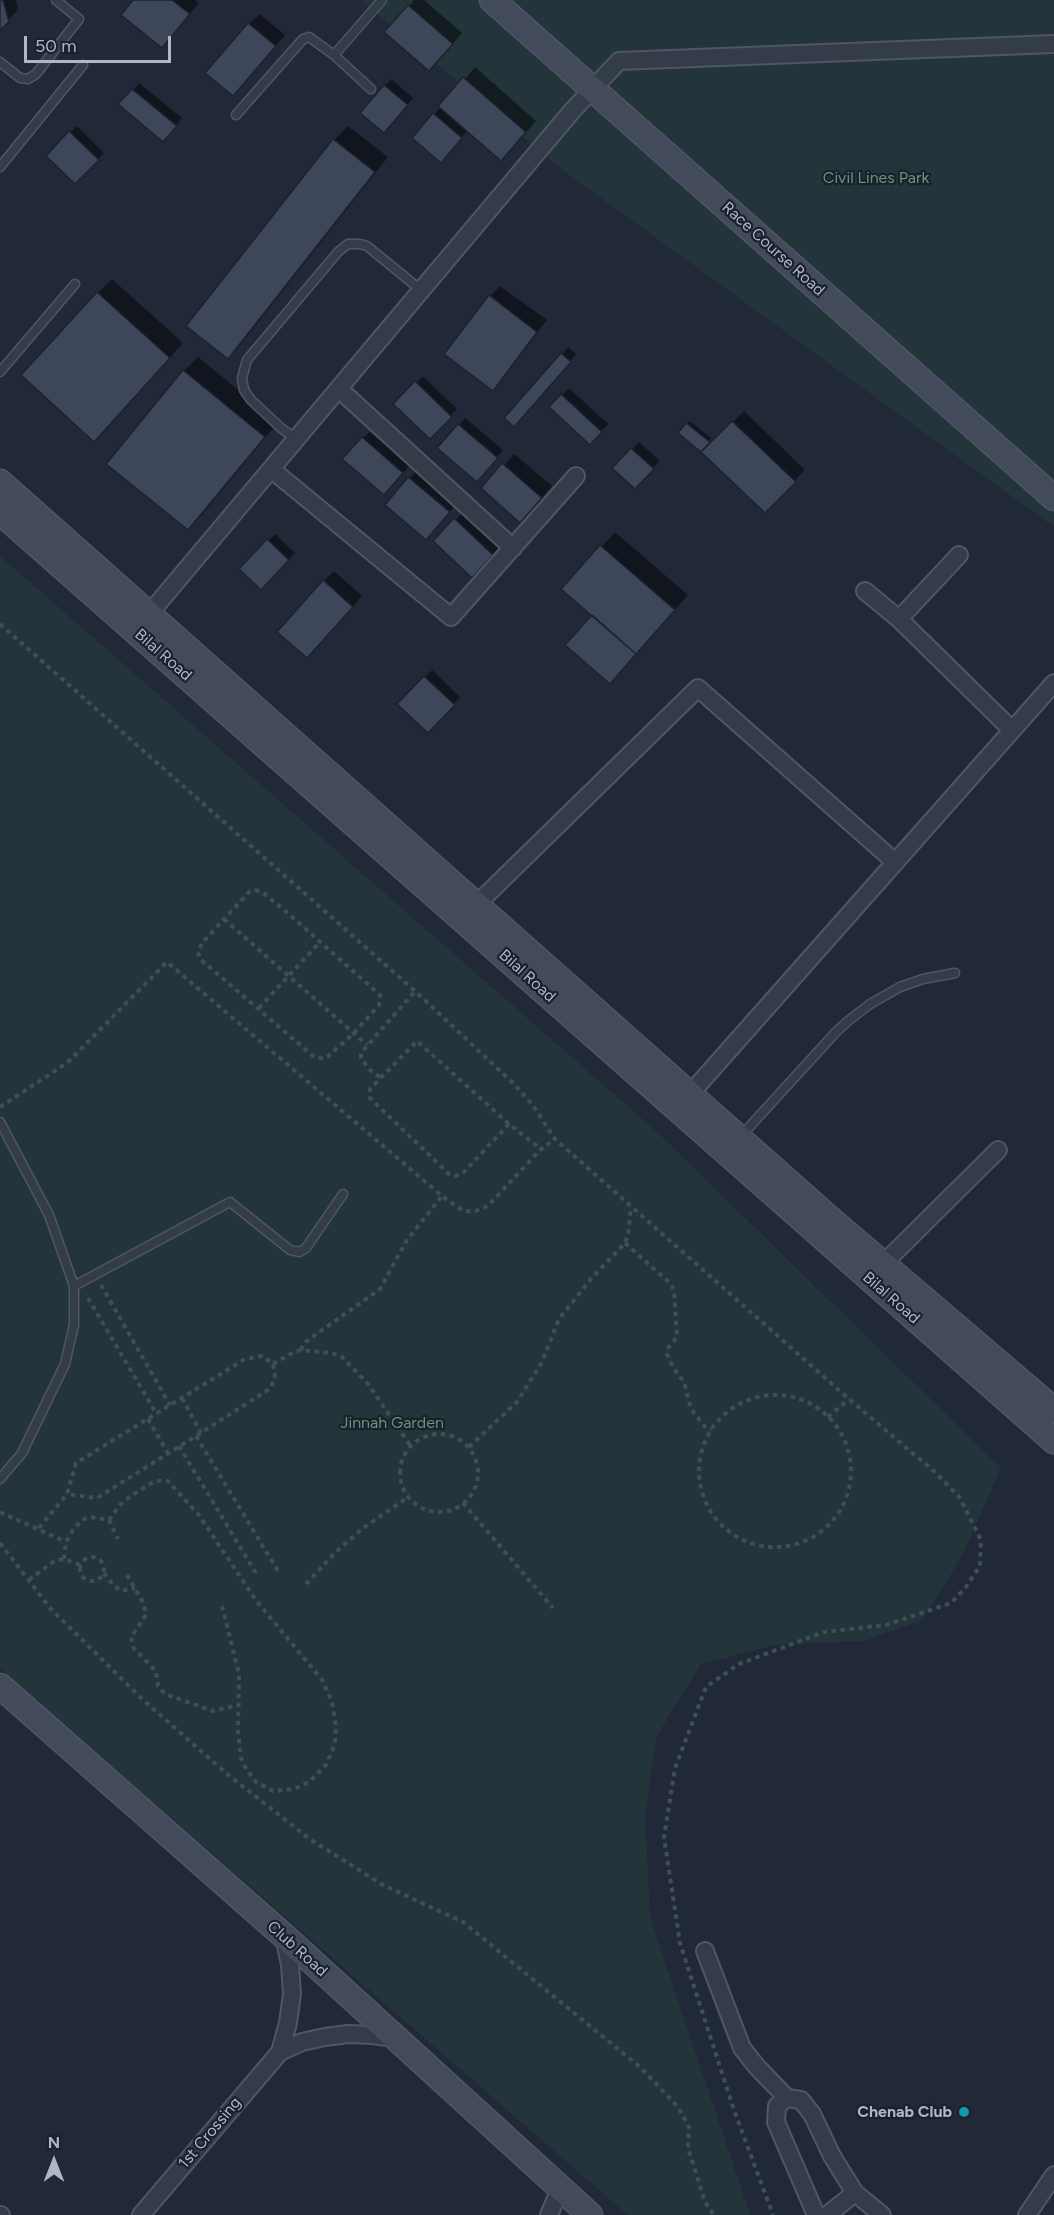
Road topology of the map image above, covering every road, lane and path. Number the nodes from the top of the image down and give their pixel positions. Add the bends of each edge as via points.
1 (56, 0) edge
2 (382, 0) edge
3 (492, 0) edge
4 (1054, 44) edge
5 (334, 55) junction
6 (0, 62) edge
7 (83, 65) dead end
8 (371, 90) dead end
9 (593, 90) junction
10 (236, 115) dead end
11 (0, 167) edge
12 (75, 284) dead end
13 (421, 290) junction
14 (0, 372) edge
15 (339, 389) junction
16 (296, 439) junction
17 (271, 469) junction
18 (576, 476) dead end
19 (0, 482) edge
20 (1054, 498) edge
21 (0, 512) edge
22 (513, 548) junction
23 (960, 555) dead end
24 (865, 591) dead end
25 (149, 614) junction
26 (899, 619) junction
27 (0, 624) edge
28 (1054, 683) edge
29 (1012, 730) junction
30 (895, 862) junction
31 (476, 905) junction
32 (224, 919) junction
33 (319, 943) junction
34 (955, 973) dead end
35 (289, 976) junction
36 (415, 991) junction
37 (259, 1008) junction
38 (354, 1034) junction
39 (367, 1045) junction
40 (381, 1077) junction
41 (690, 1095) junction
42 (0, 1107) edge
43 (0, 1122) edge
44 (509, 1124) junction
45 (555, 1138) junction
46 (739, 1138) junction
47 (541, 1149) junction
48 (998, 1150) dead end
49 (343, 1194) dead end
50 (442, 1196) junction
51 (631, 1207) junction
52 (625, 1243) junction
53 (883, 1264) junction
54 (95, 1274) junction
55 (77, 1285) junction
56 (301, 1350) junction
57 (273, 1364) junction
58 (182, 1398) junction
59 (849, 1400) junction
60 (170, 1405) junction
61 (1054, 1410) edge
62 (156, 1413) junction
63 (828, 1417) junction
64 (148, 1419) junction
65 (711, 1430) junction
66 (201, 1433) junction
67 (196, 1436) junction
68 (1054, 1442) edge
69 (410, 1445) junction
70 (179, 1446) junction
71 (469, 1447) junction
72 (168, 1453) junction
73 (0, 1479) edge
74 (67, 1494) junction
75 (408, 1497) junction
76 (463, 1503) junction
77 (0, 1512) edge
78 (109, 1520) junction
79 (39, 1528) junction
80 (118, 1539) dead end
81 (66, 1542) junction
82 (0, 1543) edge
83 (64, 1559) junction
84 (80, 1565) junction
85 (278, 1571) dead end
86 (104, 1573) junction
87 (127, 1575) dead end
88 (257, 1575) dead end
89 (29, 1580) junction
90 (306, 1584) dead end
91 (135, 1588) junction
92 (222, 1606) dead end
93 (553, 1608) dead end
94 (0, 1686) edge
95 (239, 1706) junction
96 (284, 1936) junction
97 (705, 1951) dead end
98 (396, 2038) junction
99 (279, 2052) junction
100 (787, 2098) junction
101 (1054, 2175) edge
102 (560, 2189) junction
103 (855, 2193) junction
104 (141, 2215) edge
105 (549, 2215) edge
106 (590, 2215) edge
107 (714, 2215) edge
108 (773, 2215) edge
109 (816, 2215) edge
110 (827, 2215) edge
111 (882, 2215) edge
112 (1027, 2215) edge

1 - 6 lane via 79,19 36,74 20,78
2 - 5 lane
3 - 9 main road, Race Course Road
4 - 9 street via 619,61
5 - 8 lane
5 - 10 lane via 315,40 303,39
7 - 11 lane
9 - 13 street
9 - 20 main road, Race Course Road
12 - 14 lane
13 - 15 street
13 - 16 lane via 367,246 348,244 247,360 242,378 244,390
15 - 16 street
15 - 22 street
16 - 17 street
17 - 22 street via 451,617
17 - 25 street
18 - 22 street
19 - 25 main road, Bilal Road
21 - 68 main road, Bilal Road
23 - 26 street
24 - 26 street
25 - 31 main road, Bilal Road
26 - 29 street
27 - 36 path
28 - 29 street
29 - 30 street
30 - 31 street via 698,688
30 - 41 street
31 - 41 main road, Bilal Road
32 - 33 path via 255,890 284,909
32 - 35 path
32 - 37 path via 198,948 200,959
33 - 35 path
33 - 38 path via 380,995 379,1005
34 - 46 lane via 900,987 870,1004 836,1032
35 - 37 path
35 - 38 path
36 - 39 path
36 - 45 path via 513,1083
37 - 38 path via 317,1058 333,1054
38 - 39 path
39 - 40 path via 361,1058
40 - 44 path via 417,1041
40 - 44 path via 370,1089 370,1098 449,1174 462,1174
41 - 46 main road, Bilal Road
42 - 50 path via 67,1063 167,962
43 - 55 lane via 49,1215
44 - 47 path
45 - 47 path
45 - 51 path
46 - 53 main road, Bilal Road
47 - 50 path via 482,1210 462,1210
48 - 53 street
49 - 54 lane via 306,1248 298,1252 290,1250 230,1202
50 - 56 path via 407,1240 380,1288 304,1343
51 - 52 path
51 - 59 path
52 - 65 path via 674,1290 677,1337 667,1354 684,1382 691,1409
52 - 71 path via 560,1319 542,1362 517,1402
53 - 61 main road, Bilal Road
54 - 55 lane
54 - 60 path
55 - 62 path
55 - 73 lane via 74,1325 65,1364 22,1453
56 - 57 path
56 - 69 path via 331,1353 348,1362
57 - 58 path via 262,1356 245,1359
57 - 66 path via 271,1388
58 - 60 path
58 - 66 path
59 - 63 path
59 - 108 path via 960,1498 981,1540 980,1566 951,1603 886,1625 824,1632 738,1664 706,1686 675,1768 664,1837 680,1943
60 - 62 path
62 - 64 path
63 - 65 path via 816,1407 789,1396 766,1396 732,1409
63 - 65 path via 850,1455 852,1470 846,1499 830,1524 792,1546 747,1542 712,1515 699,1473 700,1458
64 - 72 path
64 - 74 path via 76,1463
66 - 67 path
67 - 70 path
67 - 85 path
69 - 71 path via 438,1434 458,1439
69 - 75 path via 399,1471
70 - 72 path
70 - 88 path
71 - 76 path via 476,1460 477,1479
72 - 74 path via 97,1498
74 - 79 path
75 - 76 path via 421,1508 438,1511
75 - 90 path via 362,1529
76 - 93 path
77 - 79 path
78 - 80 path
78 - 81 path via 97,1516 82,1520
78 - 95 path via 120,1505 157,1481 168,1481 189,1504 255,1599 322,1680 332,1702 336,1726 335,1744 326,1766 309,1782 294,1789 273,1791 256,1782 242,1758
79 - 81 path
81 - 83 path
82 - 89 path
83 - 84 path
83 - 89 path via 54,1561
84 - 86 path via 93,1556 102,1562
84 - 86 path via 85,1580 96,1581
86 - 91 path via 121,1591
87 - 91 path
89 - 107 path via 50,1608 141,1698 226,1773 311,1840 383,1885 463,1922 640,2067 678,2107 689,2127 688,2148 705,2202
91 - 95 path via 146,1615 131,1637 133,1647 156,1671 158,1686 165,1694 213,1711
92 - 95 path via 239,1674
94 - 96 main road, Club Road
96 - 98 main road, Club Road
96 - 99 street, 1st Crossing via 292,1994
97 - 100 street via 742,2048
98 - 99 street, 1st Crossing via 348,2034 313,2039
98 - 102 main road, Club Road
99 - 104 street, 1st Crossing
100 - 103 street via 801,2100 812,2114
100 - 109 street via 777,2106 776,2122
101 - 112 street
102 - 105 street
102 - 106 main road, Club Road
103 - 110 street
103 - 111 street

